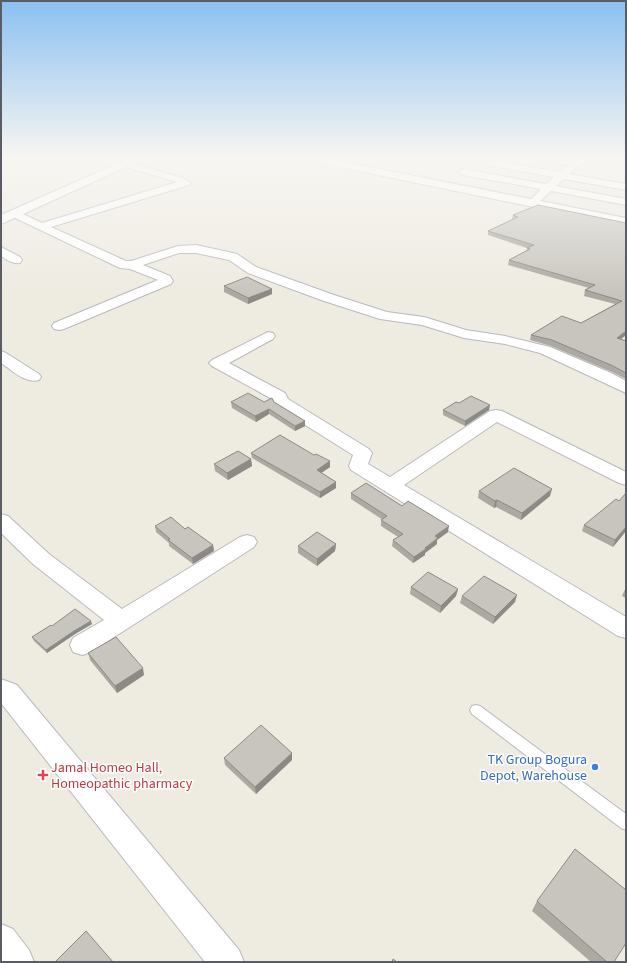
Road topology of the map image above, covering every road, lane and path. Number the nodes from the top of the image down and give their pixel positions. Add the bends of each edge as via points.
1 (42, 202) edge
2 (124, 202) edge
3 (527, 202) edge
4 (532, 203) joint
5 (15, 214) junction
6 (1, 220) edge
7 (626, 222) edge
8 (42, 226) junction
9 (1, 252) edge
10 (16, 260) dead end
11 (132, 265) junction
12 (59, 326) dead end
13 (268, 336) dead end
14 (1, 356) edge
15 (33, 377) dead end
16 (626, 388) edge
17 (626, 479) edge
18 (390, 486) junction
19 (1, 521) edge
20 (247, 542) dead end
21 (120, 620) junction
22 (626, 629) edge
23 (82, 645) dead end
24 (1, 690) edge
25 (476, 710) dead end
26 (626, 823) edge
27 (1, 941) edge
28 (17, 962) edge
29 (227, 962) edge

1 - 5 street
2 - 8 street
3 - 4 street
4 - 7 street
5 - 6 street
5 - 8 street
8 - 11 street via 124,265
9 - 10 street
11 - 12 street via 167,281
11 - 16 street via 178,250 196,249 233,257 259,272 385,316 424,321 464,334 546,350
13 - 18 street via 217,363 279,396 281,402 363,452 358,466
14 - 15 street
17 - 18 street via 496,415
18 - 22 street
19 - 21 street via 41,559
20 - 21 street
21 - 23 street
24 - 29 street via 8,693
25 - 26 lane
27 - 28 street

